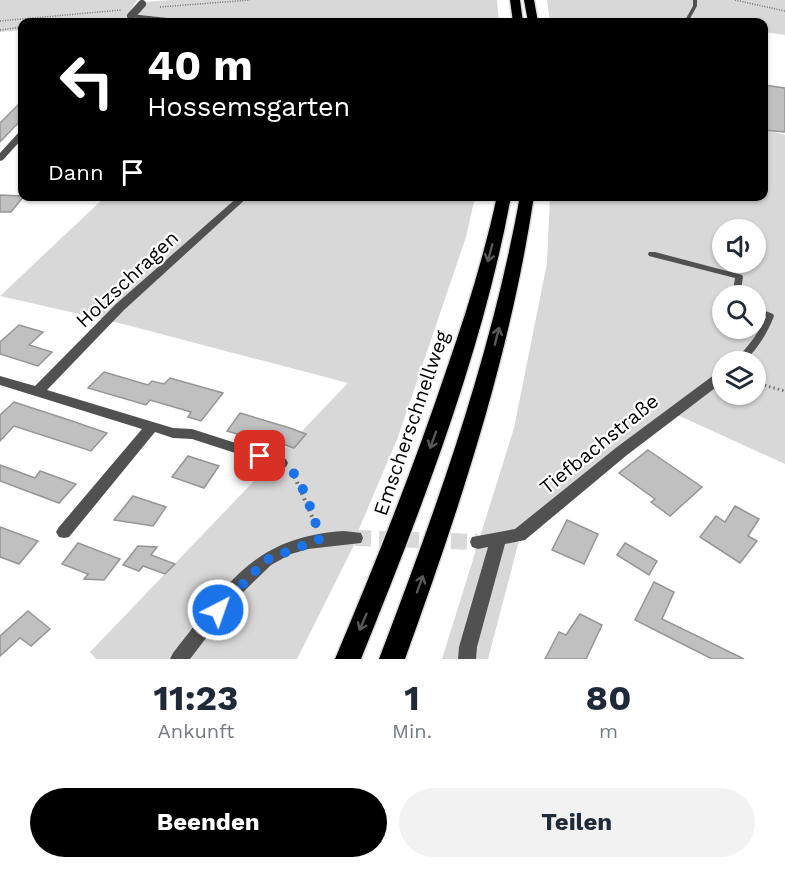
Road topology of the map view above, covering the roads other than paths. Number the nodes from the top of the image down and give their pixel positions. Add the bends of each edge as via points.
1 (515, 0) edge
2 (529, 0) edge
3 (695, 0) edge
4 (144, 2) edge
5 (131, 16) joint
6 (149, 18) edge
7 (517, 18) edge
8 (532, 18) edge
9 (688, 18) edge
10 (18, 138) edge
11 (0, 158) edge
12 (239, 201) edge
13 (503, 201) edge
14 (526, 201) edge
15 (652, 254) dead end
16 (738, 285) edge
17 (766, 314) edge
18 (766, 326) edge
19 (0, 380) edge
20 (712, 383) edge
21 (37, 392) junction
22 (152, 426) junction
23 (281, 463) road end
24 (64, 532) dead end
25 (355, 538) tunnel mouth
26 (498, 540) junction
27 (478, 542) tunnel mouth
28 (179, 659) edge
29 (348, 659) edge
30 (392, 659) edge
31 (467, 659) edge

1 - 7 highway
2 - 8 highway
3 - 9 lane
4 - 5 street, bridge
5 - 6 street
10 - 11 street
12 - 21 street, Holzschragen via 120,307
13 -> 29 highway, Emscherschnellweg via 477,305 442,416
30 -> 14 highway via 433,549 483,393
15 - 16 lane via 739,277
17 - 18 lane via 770,316
19 - 21 street
20 - 26 street, Tiefbachstraße via 519,535
21 - 22 street
22 - 23 street via 192,434
22 - 24 street
25 - 28 street via 320,539 266,560 218,610
26 - 27 street, Tiefbachstraße
26 - 31 street

